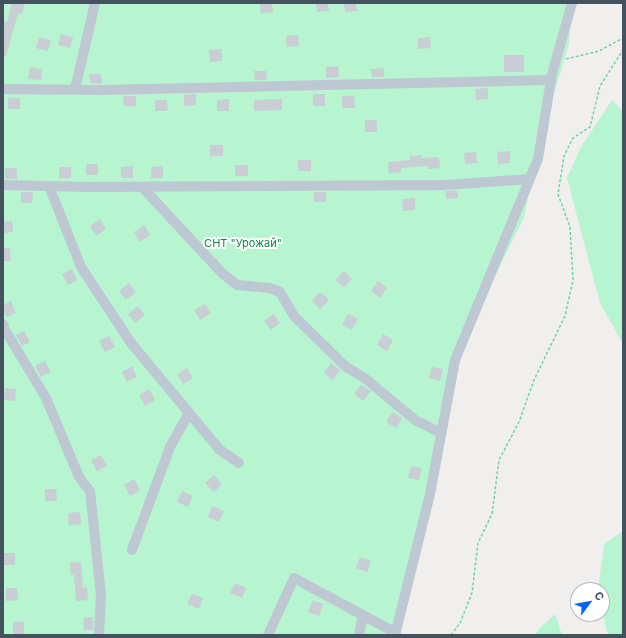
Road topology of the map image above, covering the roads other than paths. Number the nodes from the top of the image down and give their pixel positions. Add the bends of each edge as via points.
1 (95, 3) edge
2 (572, 3) edge
3 (551, 80) junction
4 (3, 89) edge
5 (75, 90) junction
6 (530, 179) junction
7 (3, 185) edge
8 (50, 186) junction
9 (142, 187) junction
10 (3, 324) edge
11 (189, 413) junction
12 (441, 434) junction
13 (239, 463) dead end
14 (132, 550) dead end
15 (363, 615) junction
16 (395, 634) edge
17 (100, 635) edge
18 (268, 635) edge
19 (359, 635) edge

1 - 5 lane
2 - 3 lane
3 - 5 lane
3 - 6 lane via 538,159
4 - 5 lane
6 - 9 lane via 445,185
6 - 12 lane via 455,360
7 - 8 lane
8 - 9 lane
8 - 11 lane via 81,266 131,343
9 - 12 lane via 222,273 237,285 270,288 280,292 294,316 345,366 415,420
10 - 17 lane via 46,398 79,477 90,491 101,595
11 - 13 lane via 220,450
11 - 14 lane via 170,447
12 - 16 lane via 430,494
15 - 16 lane
15 - 18 lane via 294,578
15 - 19 lane

